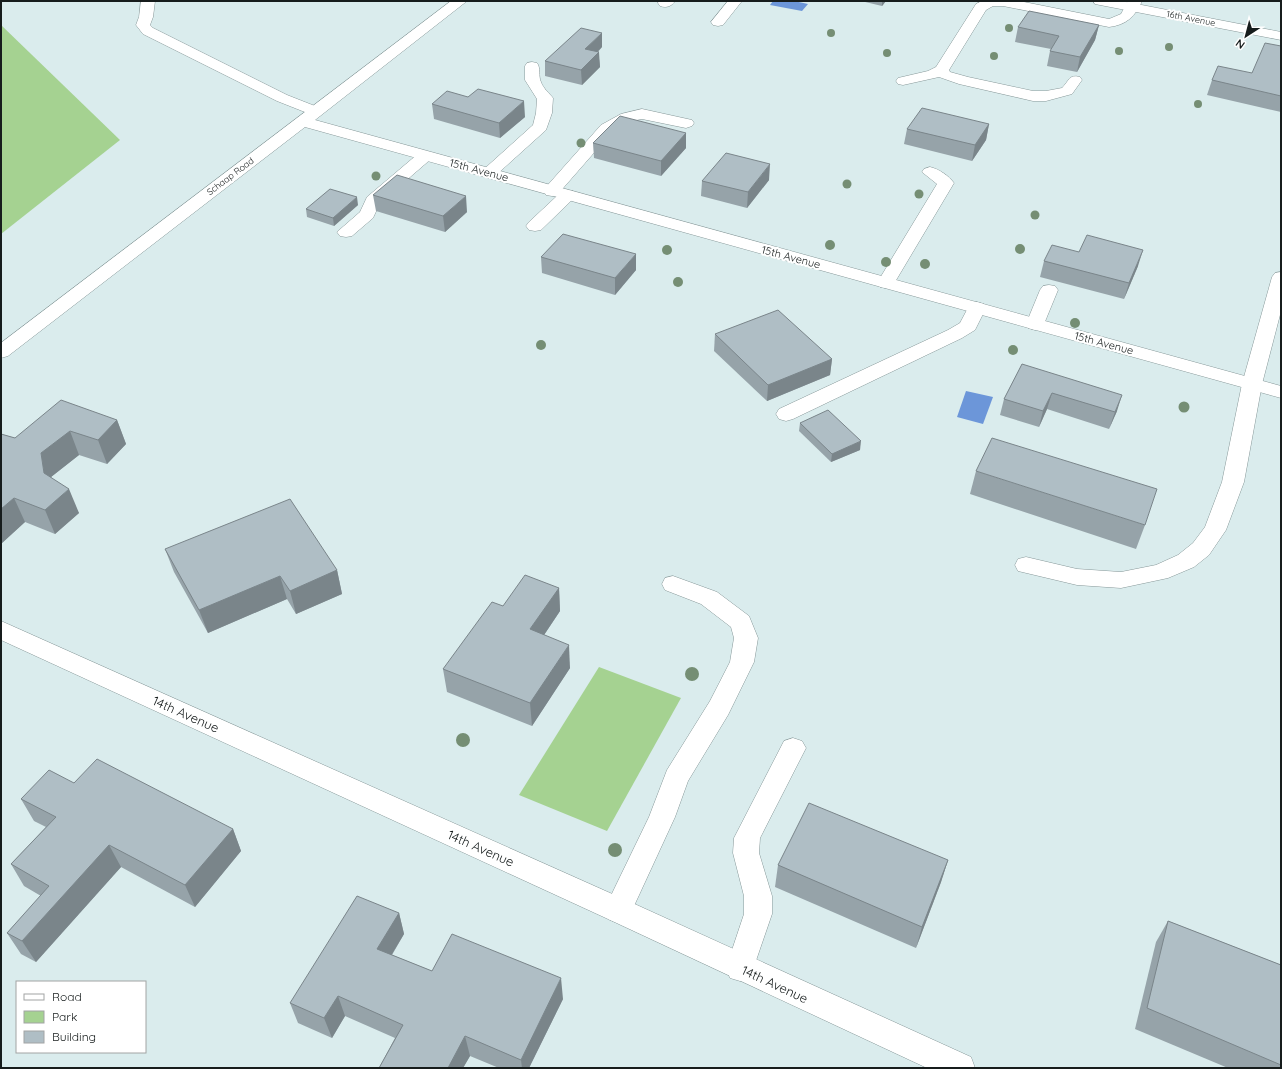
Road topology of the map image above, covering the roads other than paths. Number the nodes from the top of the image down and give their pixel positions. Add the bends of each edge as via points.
1 (148, 1) edge
2 (460, 1) edge
3 (735, 1) edge
4 (1100, 1) edge
5 (1134, 4) edge
6 (718, 22) dead end
7 (1281, 36) edge
8 (532, 66) dead end
9 (941, 70) junction
10 (1075, 80) dead end
11 (903, 81) dead end
12 (309, 116) junction
13 (686, 123) dead end
14 (425, 156) junction
15 (930, 172) dead end
16 (489, 173) junction
17 (560, 193) junction
18 (535, 226) dead end
19 (346, 232) dead end
20 (1281, 277) edge
21 (886, 283) junction
22 (1049, 290) dead end
23 (977, 308) junction
24 (1035, 324) junction
25 (1, 352) edge
26 (1252, 384) junction
27 (1281, 392) edge
28 (786, 414) dead end
29 (1026, 565) dead end
30 (673, 584) dead end
31 (1, 630) edge
32 (793, 748) dead end
33 (618, 910) junction
34 (740, 968) junction
35 (960, 1068) edge

1 - 12 street, 15th Avenue via 143,25 148,31 282,98
2 - 12 street, Schaap Road
3 - 6 street
4 - 5 street, 16th Avenue
5 - 7 street, 16th Avenue
5 - 9 street via 1125,19 1109,23 1003,2 985,4
8 - 16 street via 530,77 545,98 540,127
9 - 10 street via 945,75 964,81 1033,96 1051,95 1067,90
9 - 11 street
12 - 14 street, 15th Avenue
12 - 25 street, Schaap Road
13 - 17 street via 642,114 626,117 607,128
14 - 16 street, 15th Avenue
14 - 19 street via 374,201 367,214
15 - 21 street via 946,183
16 - 17 street, 15th Avenue
17 - 18 street
17 - 21 street, 15th Avenue
20 - 26 street
21 - 23 street, 15th Avenue
22 - 24 street
23 - 24 street, 15th Avenue
23 - 28 street via 968,326 955,334
24 - 26 street, 15th Avenue
26 - 27 street, 15th Avenue
26 - 29 street via 1233,482 1215,530 1201,549 1186,561 1160,572 1121,580 1077,577
30 - 33 street via 709,598 741,622 746,638 742,662 719,708 676,778 662,817
31 - 33 street, 14th Avenue
32 - 34 street via 747,838 746,853 758,896 758,914
33 - 34 street, 14th Avenue
34 - 35 street, 14th Avenue

